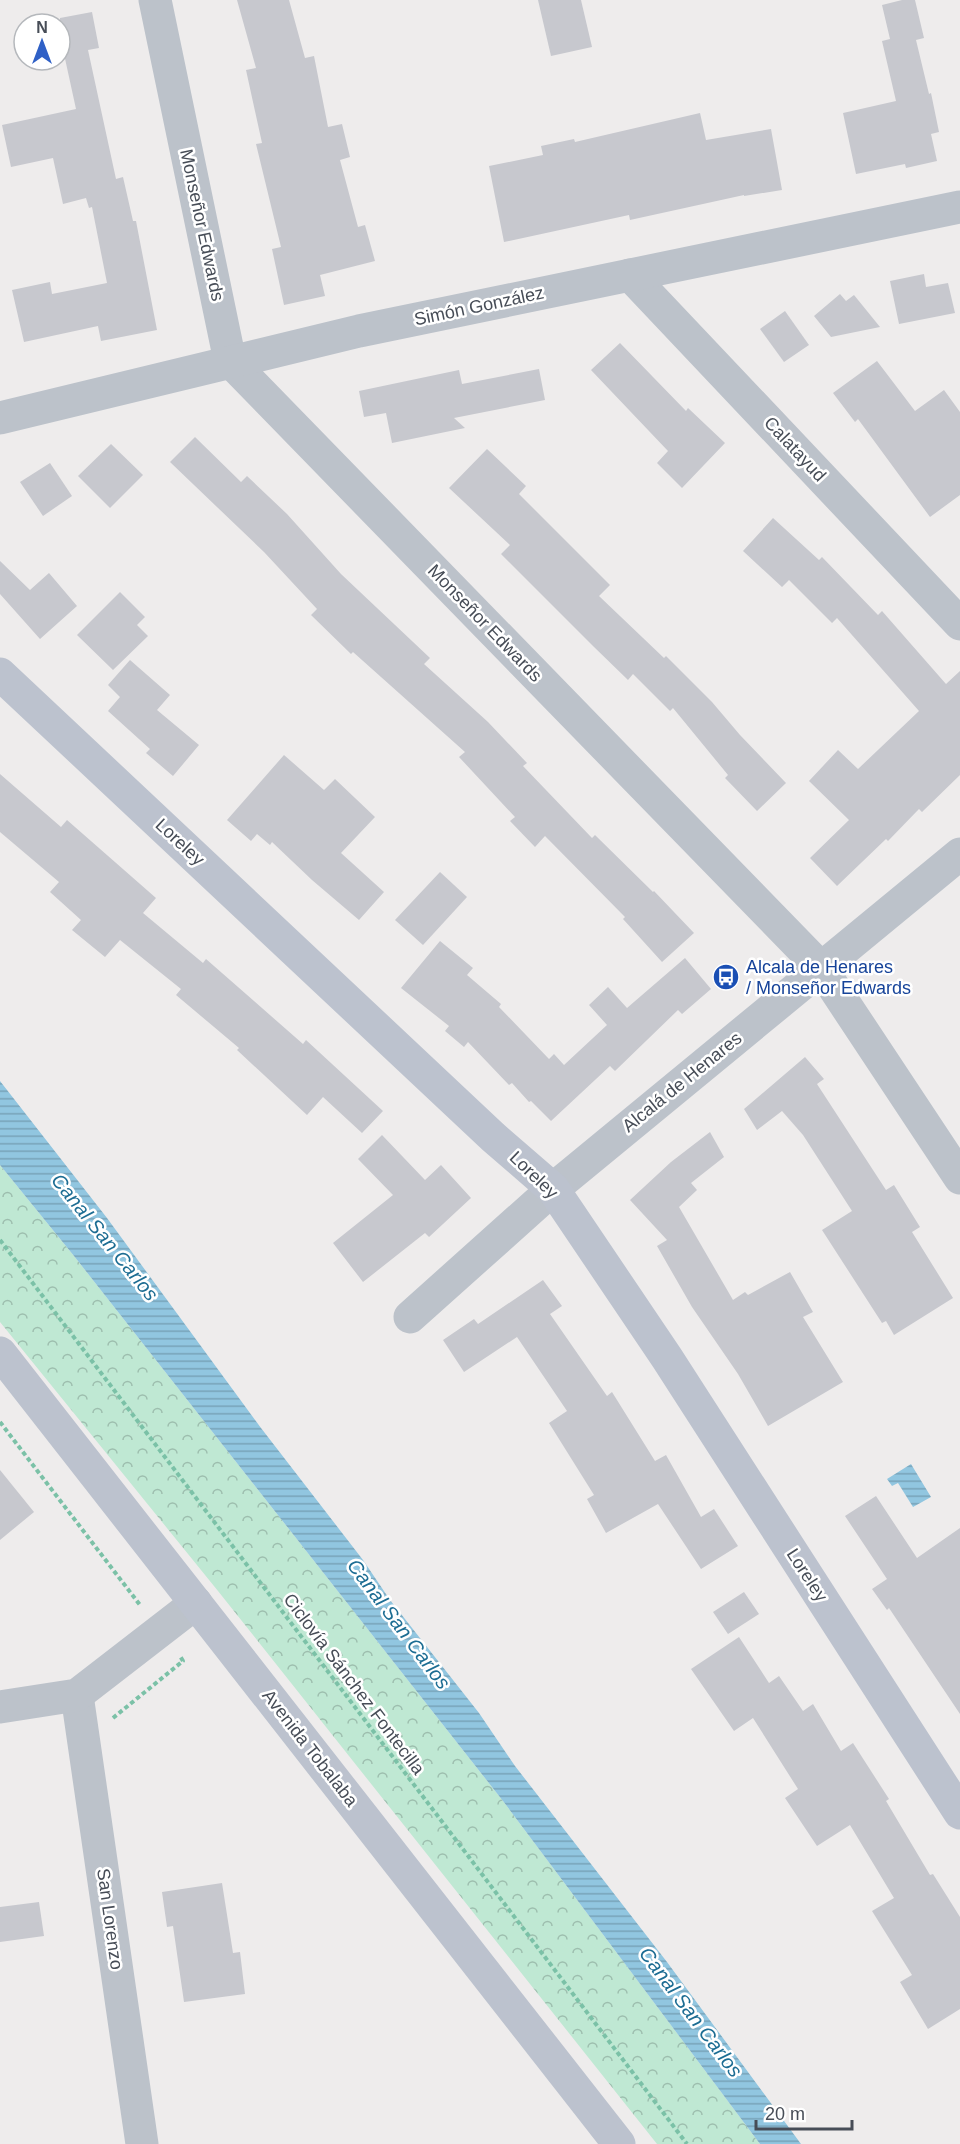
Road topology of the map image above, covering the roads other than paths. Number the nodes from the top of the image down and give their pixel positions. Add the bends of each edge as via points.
1 (155, 0) edge
2 (960, 207) edge
3 (630, 275) junction
4 (230, 361) junction
5 (0, 418) edge
6 (960, 624) edge
7 (0, 674) edge
8 (960, 854) edge
9 (821, 968) junction
10 (960, 1178) edge
11 (553, 1189) junction
12 (410, 1317) dead end
13 (0, 1353) edge
14 (196, 1603) junction
15 (77, 1695) junction
16 (0, 1707) edge
17 (960, 1813) edge
18 (142, 2144) edge
19 (619, 2144) edge

1 - 4 street, Monseñor Edwards
2 - 3 street, Simón González
3 - 4 street, Simón González
3 - 6 street, Calatayud
4 - 5 street, Simón González
4 - 9 street, Monseñor Edwards
7 - 11 street, Loreley
8 - 9 street, Alcalá de Henares
9 - 10 street, Monseñor Edwards
9 - 11 street, Alcalá de Henares
11 - 12 street, Alcalá de Henares
11 - 17 street, Loreley via 667,1358
13 - 14 street, Avenida Tobalaba
14 - 15 street
14 - 19 street, Avenida Tobalaba
15 - 16 street
15 - 18 street, San Lorenzo

